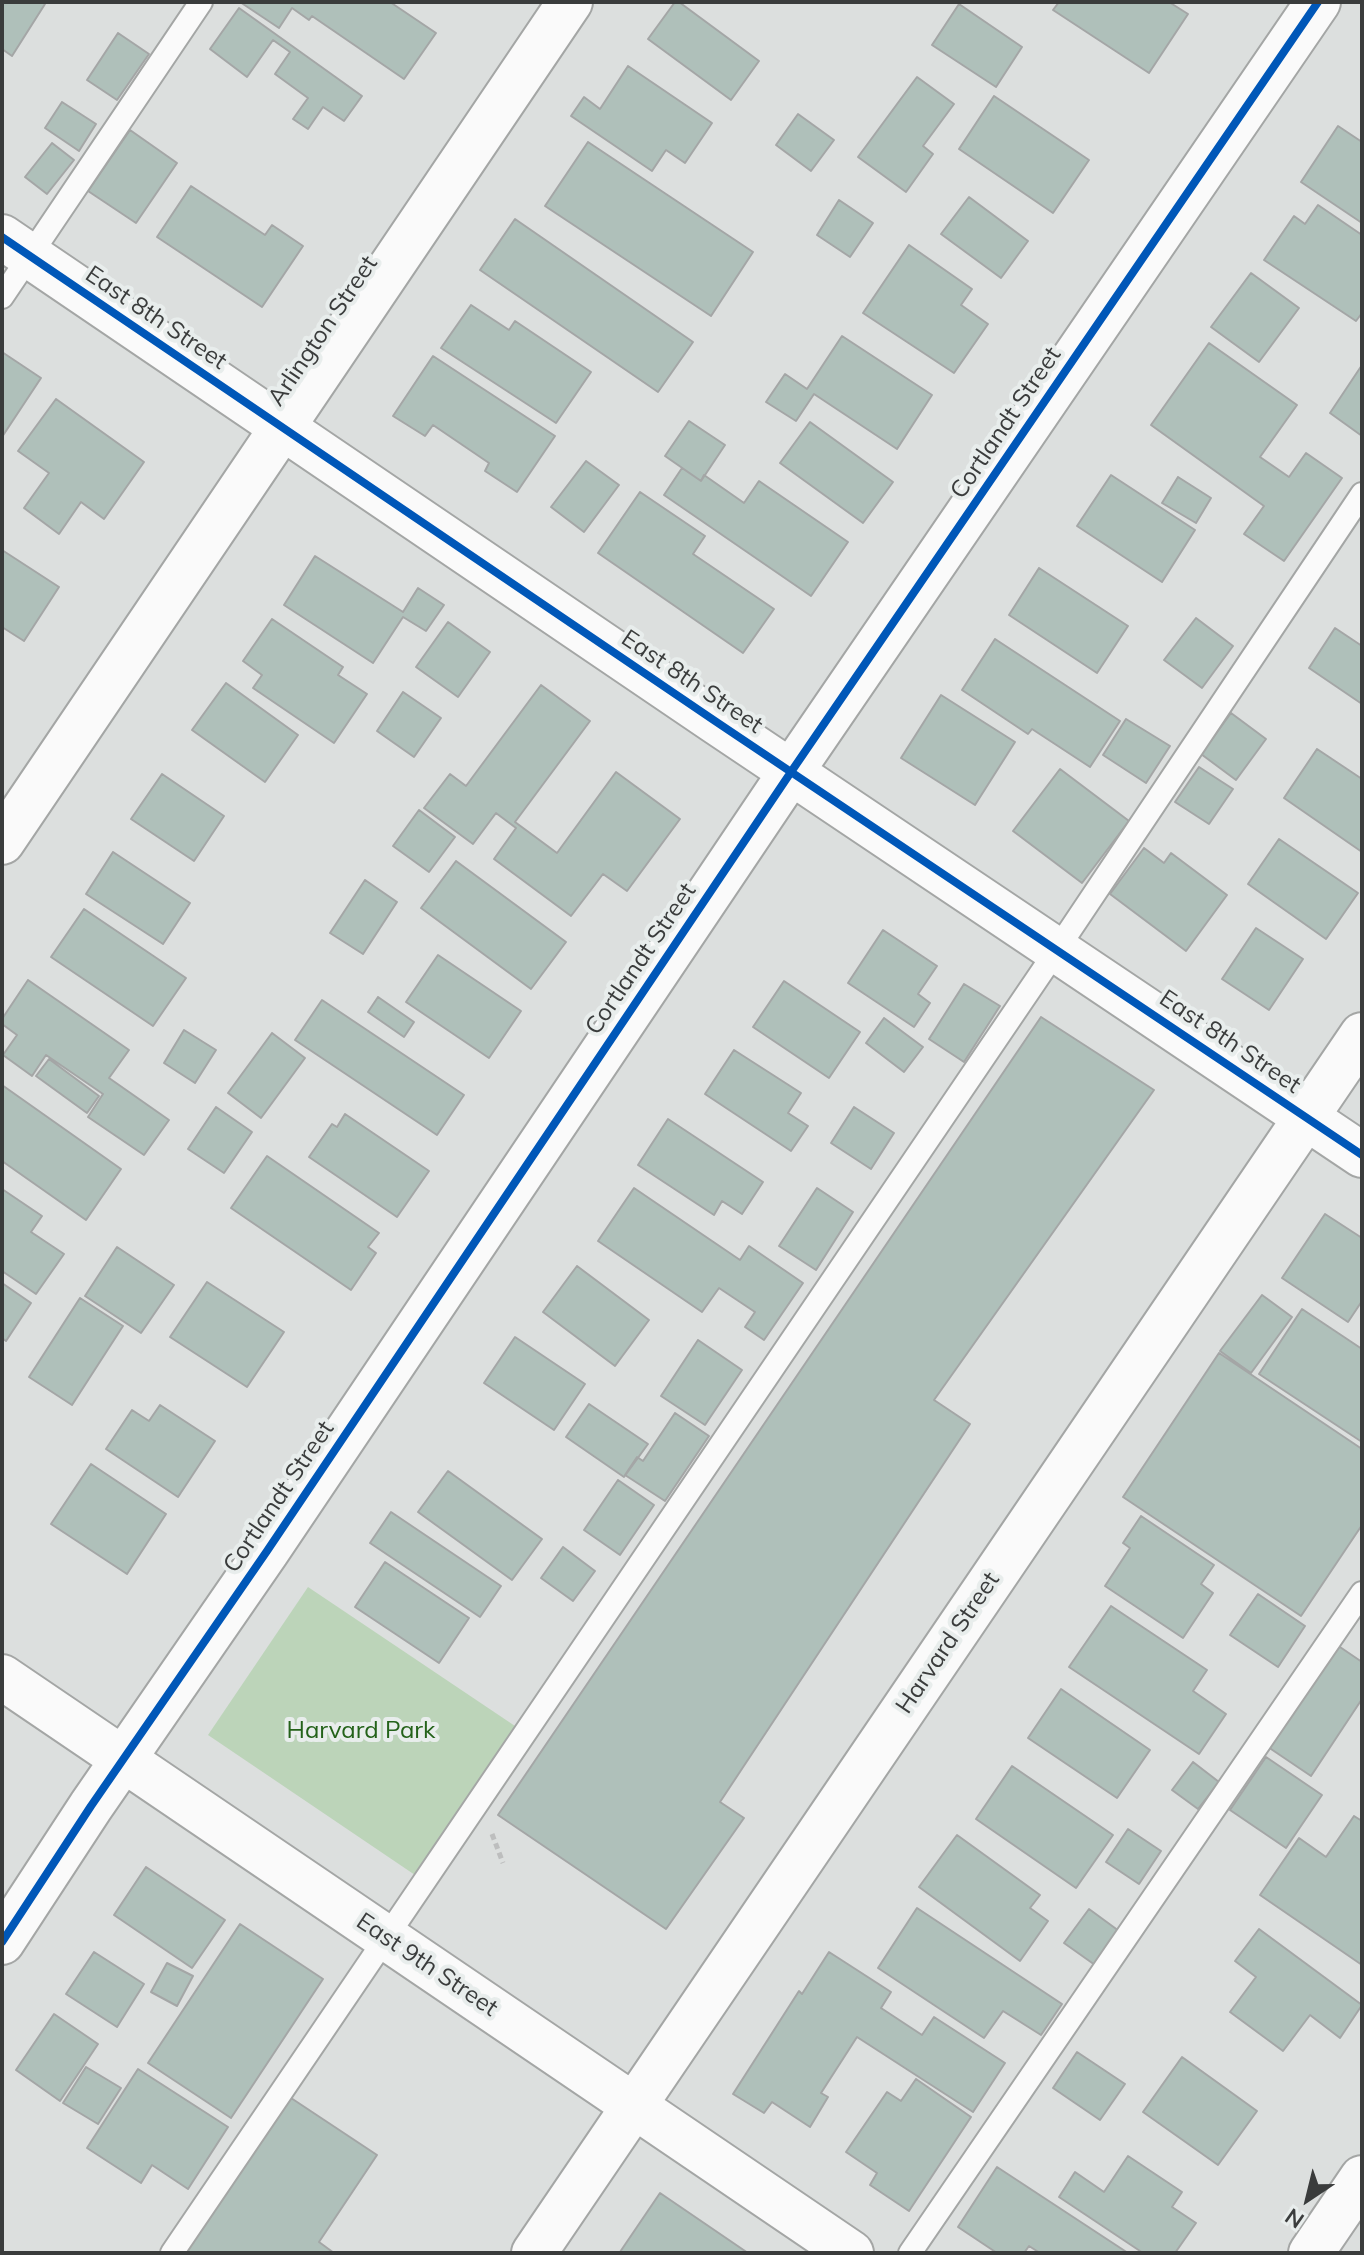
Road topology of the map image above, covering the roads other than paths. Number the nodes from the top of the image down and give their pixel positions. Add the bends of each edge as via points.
1 (201, 2) edge
2 (570, 2) edge
3 (1318, 2) edge
4 (16, 247) edge
5 (2, 297) edge
6 (282, 427) junction
7 (1362, 494) edge
8 (791, 772) junction
9 (2, 842) edge
10 (1056, 951) junction
11 (1362, 1035) edge
12 (1306, 1117) junction
13 (1362, 1155) edge
14 (1362, 1593) edge
15 (2, 1677) edge
16 (124, 1760) junction
17 (385, 1937) junction
18 (2, 1942) edge
19 (633, 2105) junction
20 (1362, 2178) edge
21 (172, 2253) edge
22 (534, 2253) edge
23 (851, 2253) edge
24 (910, 2253) edge
25 (1311, 2253) edge

1 - 4 lane
2 - 6 street, Arlington Street
3 - 8 street, Cortlandt Street
4 - 5 lane
4 - 6 street, East 8th Street
6 - 8 street, East 8th Street
6 - 9 street, Arlington Street
7 - 10 lane
8 - 10 street, East 8th Street
8 - 16 street, Cortlandt Street
10 - 12 street, East 8th Street
10 - 17 lane
11 - 12 street, Harvard Street
12 - 13 street, East 8th Street
12 - 19 street, Harvard Street
14 - 24 lane
15 - 16 street, East 9th Street
16 - 17 street, East 9th Street
16 - 18 street, Cortlandt Street
17 - 19 street, East 9th Street
17 - 21 lane
19 - 22 street, Harvard Street
19 - 23 street, East 9th Street
20 - 25 street

